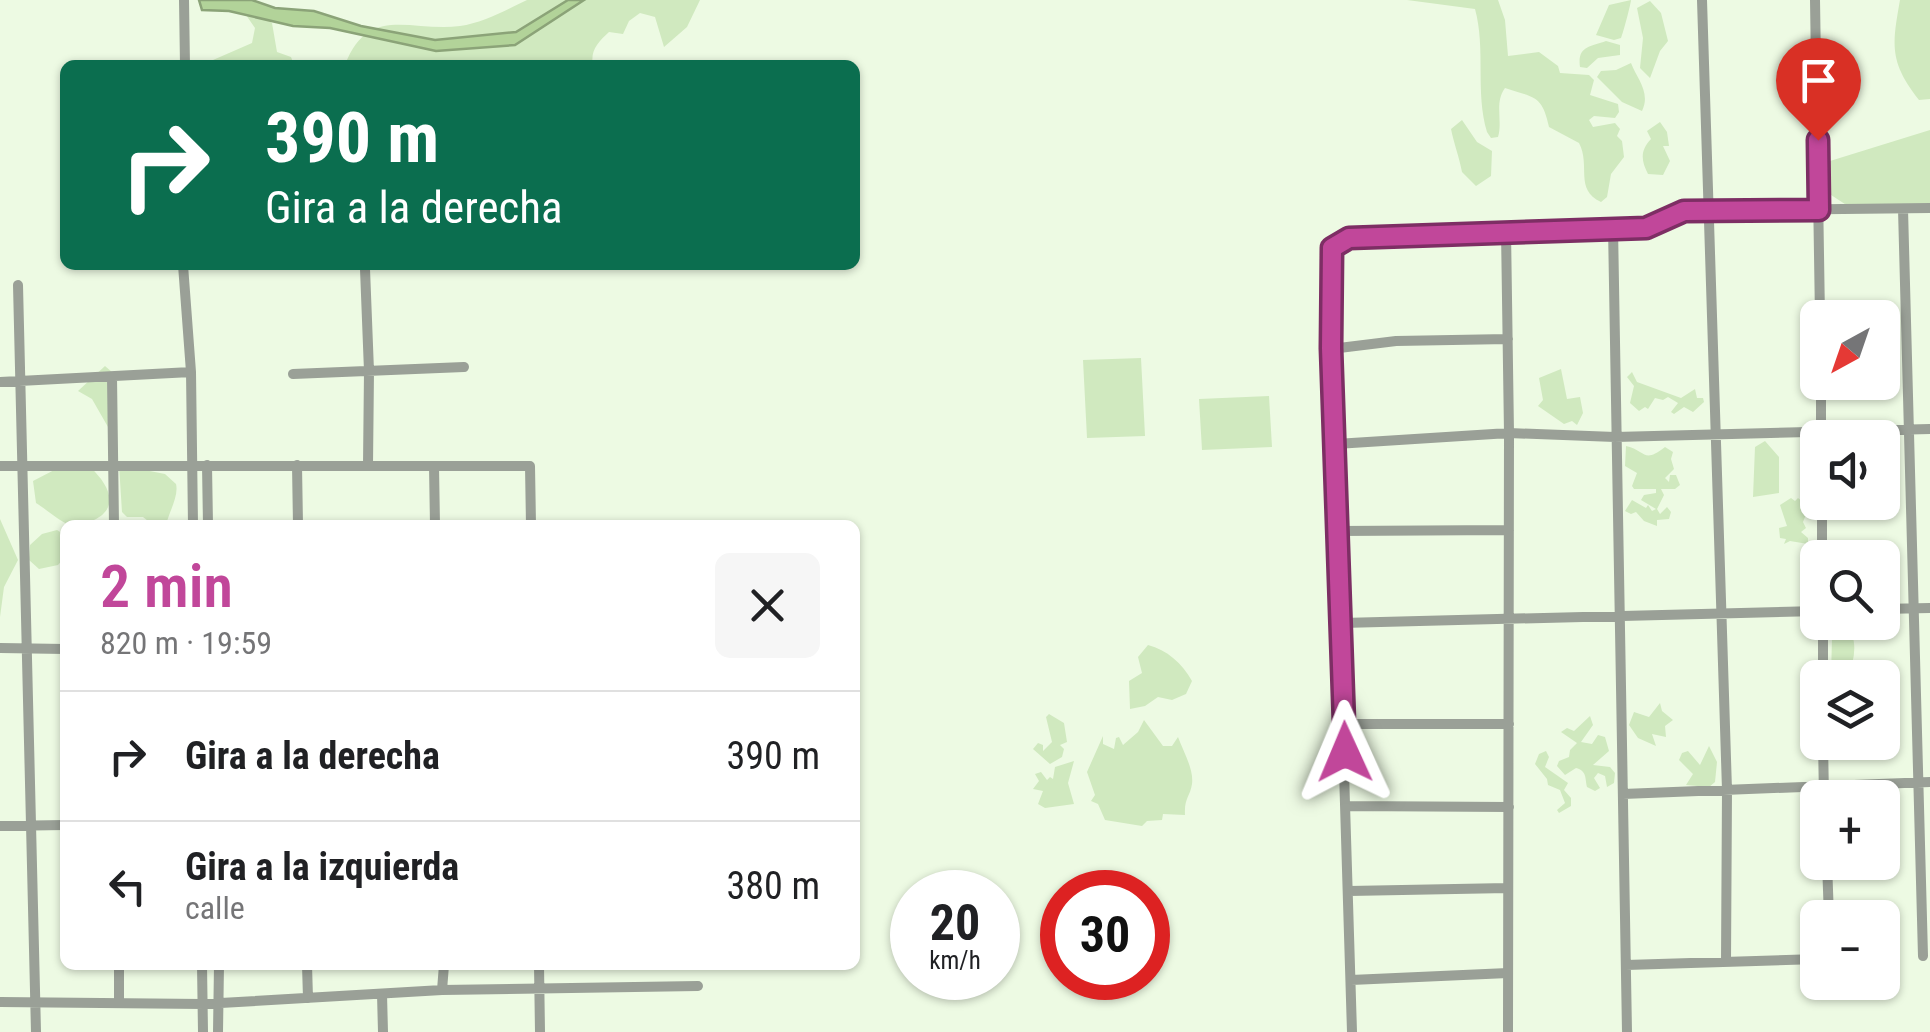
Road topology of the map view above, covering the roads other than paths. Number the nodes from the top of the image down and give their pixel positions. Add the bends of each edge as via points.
1 (1702, 0) edge
2 (1815, 0) edge
3 (184, 8) edge
4 (184, 60) edge
5 (1930, 208) edge
6 (1903, 209) junction
7 (1819, 210) junction
8 (1706, 211) junction
9 (1613, 227) junction
10 (1506, 231) junction
11 (183, 270) edge
12 (365, 270) edge
13 (18, 285) dead end
14 (1820, 300) edge
15 (1508, 340) junction
16 (1331, 348) junction
17 (464, 367) dead end
18 (369, 371) junction
19 (191, 372) junction
20 (292, 374) dead end
21 (112, 377) junction
22 (0, 382) edge
23 (22, 382) junction
24 (1930, 428) edge
25 (1900, 429) edge
26 (1908, 429) junction
27 (1509, 432) junction
28 (1718, 434) junction
29 (1800, 434) edge
30 (1616, 437) junction
31 (1336, 444) junction
32 (24, 464) junction
33 (113, 464) junction
34 (192, 465) junction
35 (207, 465) junction
36 (297, 465) junction
37 (368, 465) junction
38 (0, 466) edge
39 (434, 466) junction
40 (114, 520) edge
41 (193, 520) edge
42 (208, 520) edge
43 (298, 520) edge
44 (435, 520) edge
45 (531, 520) edge
46 (1509, 530) junction
47 (1338, 531) junction
48 (1900, 608) edge
49 (1913, 608) junction
50 (1930, 608) edge
51 (1800, 612) edge
52 (1721, 614) junction
53 (1619, 617) junction
54 (1509, 620) junction
55 (1342, 623) junction
56 (0, 648) edge
57 (28, 648) junction
58 (60, 649) edge
59 (1344, 724) junction
60 (1509, 724) junction
61 (1924, 782) edge
62 (1727, 790) junction
63 (1800, 792) edge
64 (1623, 794) junction
65 (1346, 806) junction
66 (1508, 807) junction
67 (60, 824) edge
68 (31, 825) junction
69 (0, 826) edge
70 (1508, 888) junction
71 (1349, 891) junction
72 (1924, 956) dead end
73 (1800, 959) edge
74 (1726, 962) junction
75 (1626, 964) junction
76 (118, 970) edge
77 (202, 970) edge
78 (218, 970) edge
79 (307, 970) edge
80 (444, 970) edge
81 (539, 970) edge
82 (1508, 973) junction
83 (1351, 980) junction
84 (698, 986) dead end
85 (539, 989) junction
86 (442, 990) junction
87 (382, 994) junction
88 (308, 998) junction
89 (0, 1002) edge
90 (35, 1002) junction
91 (119, 1003) junction
92 (220, 1003) junction
93 (203, 1004) junction
94 (36, 1032) edge
95 (203, 1032) edge
96 (218, 1032) edge
97 (383, 1032) edge
98 (540, 1032) edge
99 (1352, 1032) edge
100 (1508, 1032) edge
101 (1628, 1032) edge

1 - 8 street
2 - 7 street
3 - 4 street
5 - 6 street
6 - 7 street
6 - 26 street
7 - 8 street
7 - 14 street
8 - 9 street via 1684,211 1646,228
8 - 28 street
9 - 10 street
9 - 30 street
10 - 15 street
10 - 16 street via 1349,238 1332,248
11 - 19 street
12 - 18 street
13 - 23 street
15 - 16 street
15 - 27 street
16 - 31 street
17 - 18 street
18 - 20 street
18 - 37 street
19 - 21 street
19 - 34 street
21 - 23 street
21 - 33 street
22 - 23 street
23 - 32 street
24 - 26 street
25 - 26 street
26 - 49 street
27 - 30 street
27 - 31 street
27 - 46 street
28 - 29 street
28 - 30 street
28 - 52 street
30 - 53 street
31 - 47 street
32 - 33 street
32 - 38 street
32 - 57 street
33 - 34 street
33 - 40 street
34 - 35 street
34 - 41 street
35 - 36 street
35 - 42 street
36 - 37 street
36 - 43 street
37 - 39 street
39 - 44 street
39 - 45 street via 530,466
46 - 47 street
46 - 54 street
47 - 55 street
48 - 49 street
49 - 50 street
49 - 61 street
51 - 52 street
52 - 53 street
52 - 62 street
53 - 54 street
53 - 64 street
54 - 55 street
54 - 60 street
55 - 59 street
56 - 57 street
57 - 58 street
57 - 68 street
59 - 60 street
59 - 65 street
60 - 66 street
61 - 72 street
62 - 63 street
62 - 64 street
62 - 74 street
64 - 75 street
65 - 66 street
65 - 71 street
66 - 70 street
67 - 68 street
68 - 69 street
68 - 90 street
70 - 71 street
70 - 82 street
71 - 83 street
73 - 74 street
74 - 75 street
75 - 101 street
76 - 91 street
77 - 93 street
78 - 92 street
79 - 88 street
80 - 86 street
81 - 85 street
82 - 83 street
82 - 100 street
83 - 99 street
84 - 85 street
85 - 86 street
85 - 98 street
86 - 87 street
87 - 88 street
87 - 97 street
88 - 92 street
89 - 90 street
90 - 91 street
90 - 94 street
91 - 93 street
92 - 93 street
92 - 96 street
93 - 95 street

